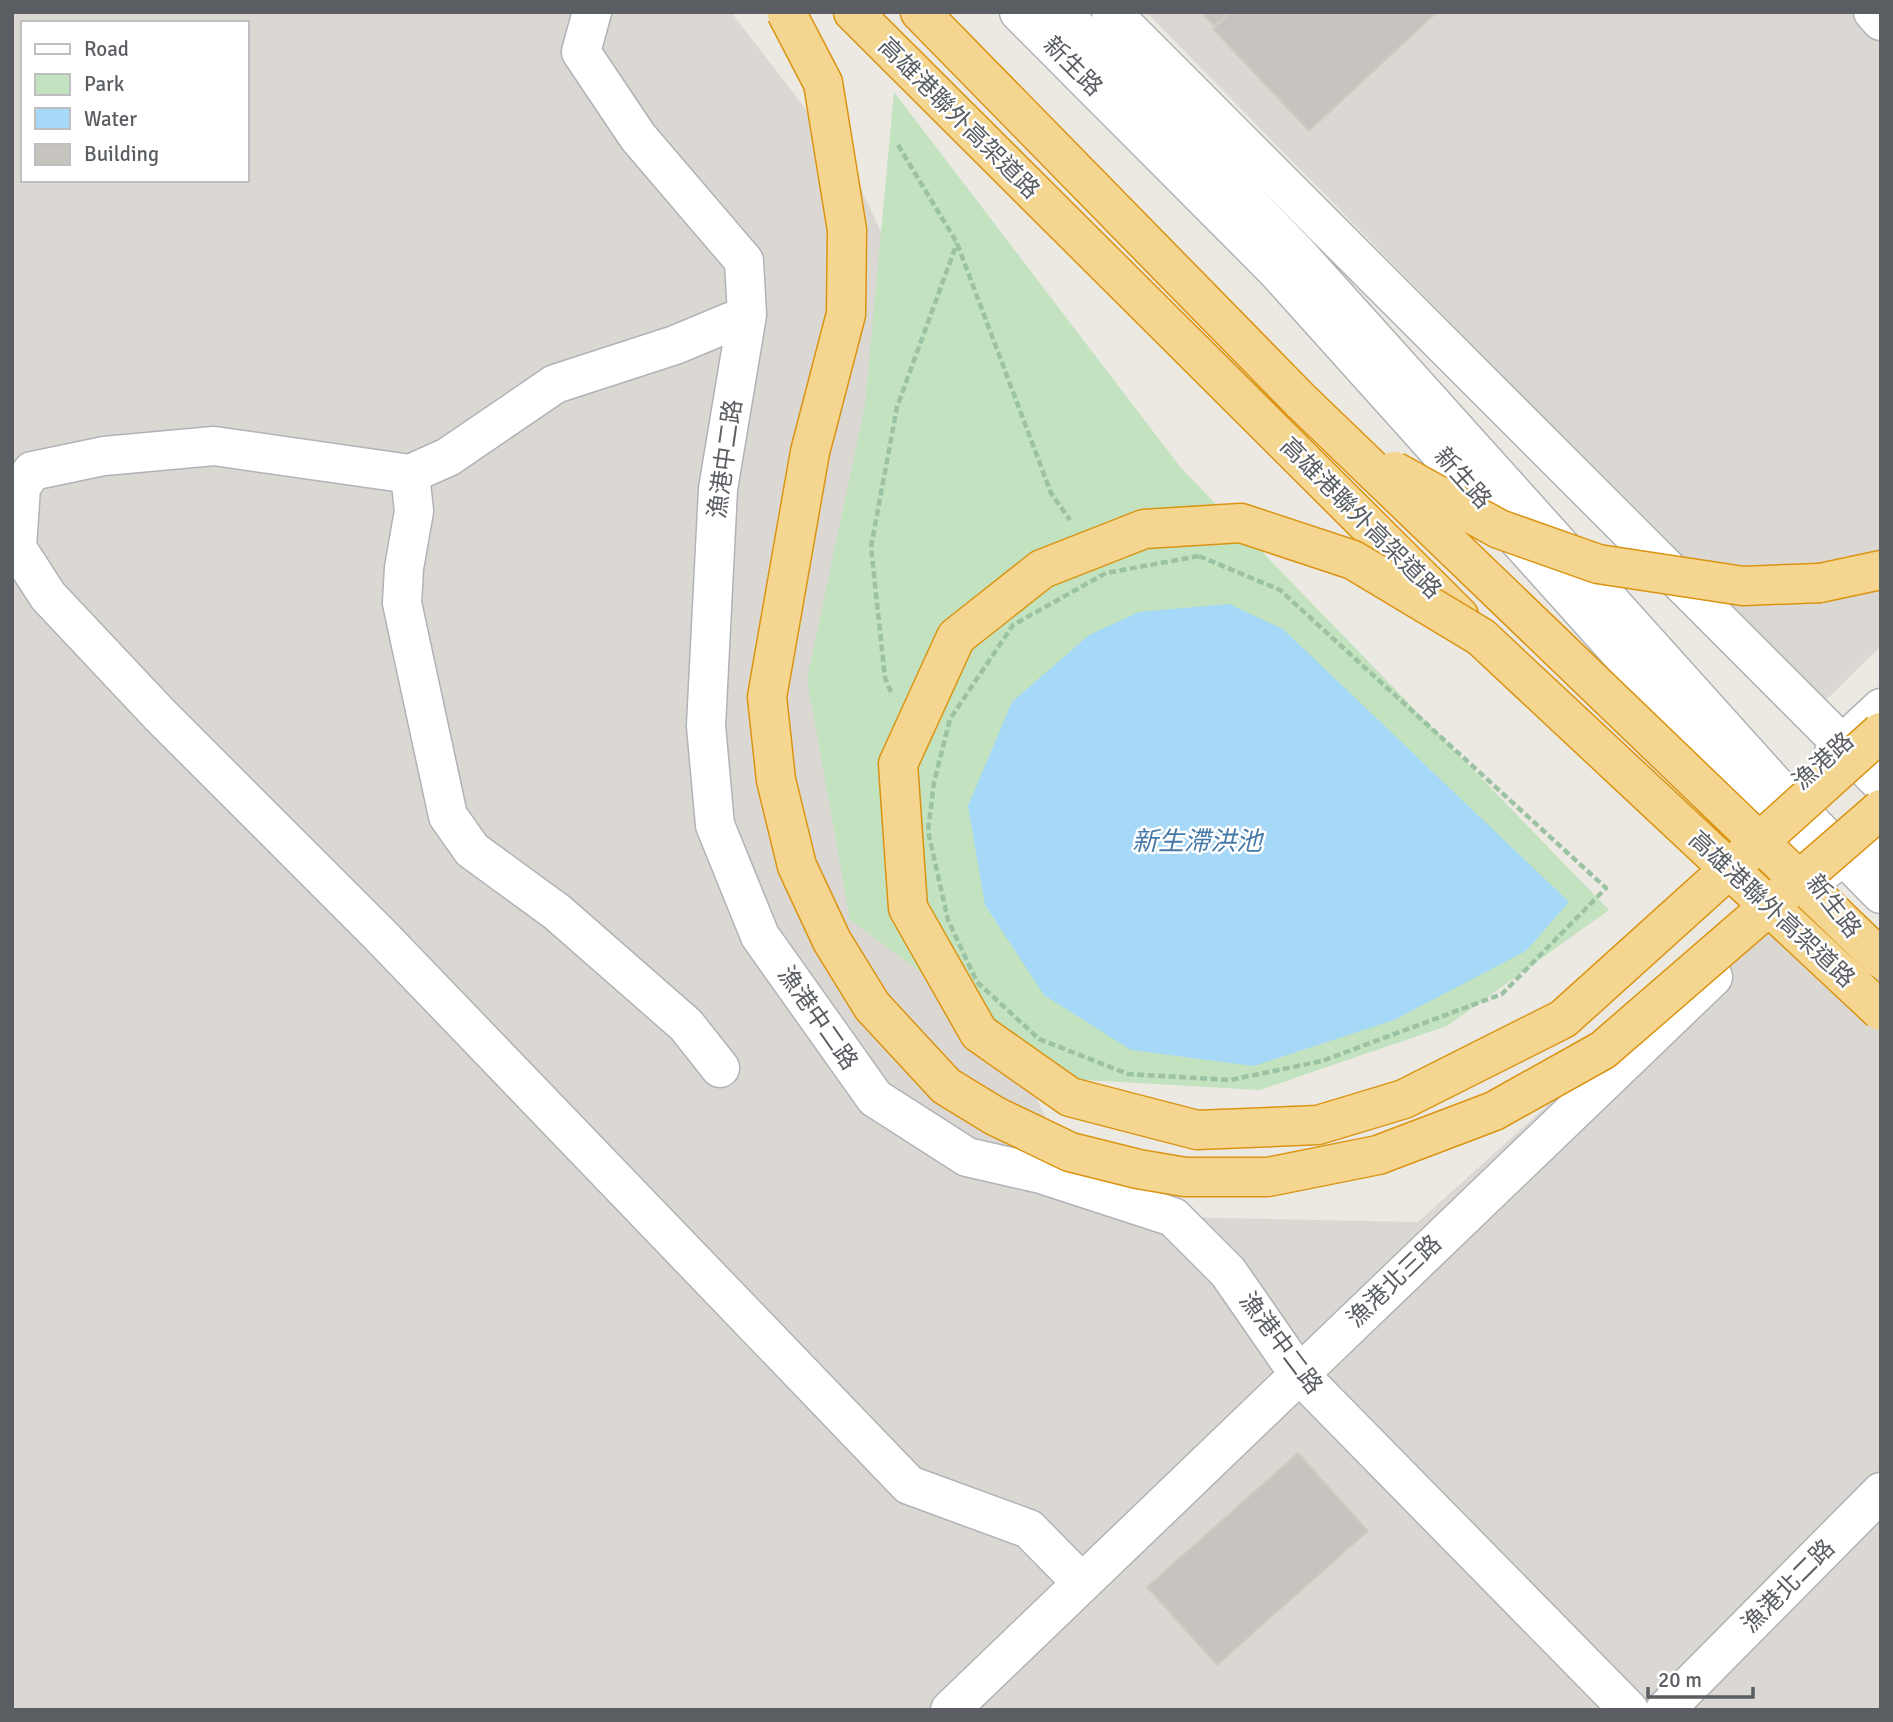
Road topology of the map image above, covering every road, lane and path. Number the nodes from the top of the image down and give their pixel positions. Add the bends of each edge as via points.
1 (592, 12) edge
2 (786, 12) edge
3 (853, 12) edge
4 (920, 12) edge
5 (1019, 12) edge
6 (1061, 12) edge
7 (1111, 12) edge
8 (1148, 12) edge
9 (1873, 12) edge
10 (1881, 21) edge
11 (898, 145) dead end
12 (957, 243) junction
13 (747, 315) junction
14 (1303, 402) junction
15 (410, 474) junction
16 (1074, 527) dead end
17 (1098, 561) dead end
18 (1881, 570) edge
19 (1105, 573) junction
20 (1481, 637) junction
21 (896, 701) dead end
22 (1868, 734) edge
23 (929, 771) dead end
24 (934, 782) junction
25 (1881, 783) edge
26 (1775, 805) junction
27 (1881, 809) edge
28 (1881, 846) edge
29 (1842, 855) junction
30 (1814, 880) junction
31 (1881, 894) edge
32 (1881, 959) edge
33 (1881, 966) edge
34 (1881, 1011) edge
35 (720, 1068) dead end
36 (1298, 1373) junction
37 (1881, 1492) edge
38 (1081, 1582) junction
39 (950, 1710) edge
40 (1629, 1710) edge
41 (1665, 1710) edge

1 - 13 street, 漁港中二路 via 581,52 638,137 744,261
2 - 27 highway, bridge via 823,83 847,230 847,266 846,314 810,452 767,697 776,780 797,866 832,941 872,1006 946,1086 1070,1152 1185,1177 1268,1177 1378,1155 1494,1111 1603,1050
3 - 20 highway, 高雄港聯外高架道路, bridge
4 - 14 highway, 高雄港聯外高架道路
5 - 26 street, 新生路 via 1275,269
6 - 26 street, 新生路 via 1295,251
7 - 22 street
8 - 22 street
9 - 10 street
11 - 12 path
12 - 16 path via 1051,493
12 - 21 path via 897,407 871,547 885,678
13 - 15 street via 675,345 555,384 448,457
13 - 36 street, 漁港中二路 via 718,489 706,726 715,824 760,936 875,1098 967,1157 1041,1174 1173,1217 1228,1272
14 - 18 highway, bridge via 1398,474 1499,529 1598,564 1743,586 1821,583
14 - 32 highway, 高雄港聯外高架道路, bridge
15 - 35 street via 414,511 402,603 448,816 471,850 557,912 686,1025
15 - 38 street via 214,446 104,456 33,471 21,487 17,548 48,596 159,714 380,935 909,1485 1029,1528
17 - 19 path
19 - 24 path via 1013,625 950,719
19 - 24 path via 1199,556 1280,590 1606,888 1502,994 1322,1061 1230,1080 1128,1074 1040,1039 977,982 948,920 928,831
20 - 22 highway, bridge via 1353,560 1241,523 1144,529 1042,569 956,637 898,764 908,908 979,1033 1070,1097 1197,1130 1318,1125 1404,1099 1563,1019
20 - 34 highway, 高雄港聯外高架道路, bridge
22 - 25 street
22 - 26 street, 漁港路
23 - 24 path
26 - 29 street, 新生路
26 - 30 street, 新生路
28 - 29 street, 新生路 via 1854,848
29 - 30 street, 漁港北三路
29 - 31 street, 新生路
30 - 33 street, 新生路
30 - 36 street, 漁港北三路
36 - 38 street, 漁港北三路
36 - 40 street, 漁港中二路
37 - 41 street, 漁港北二路
38 - 39 street, 漁港北三路

